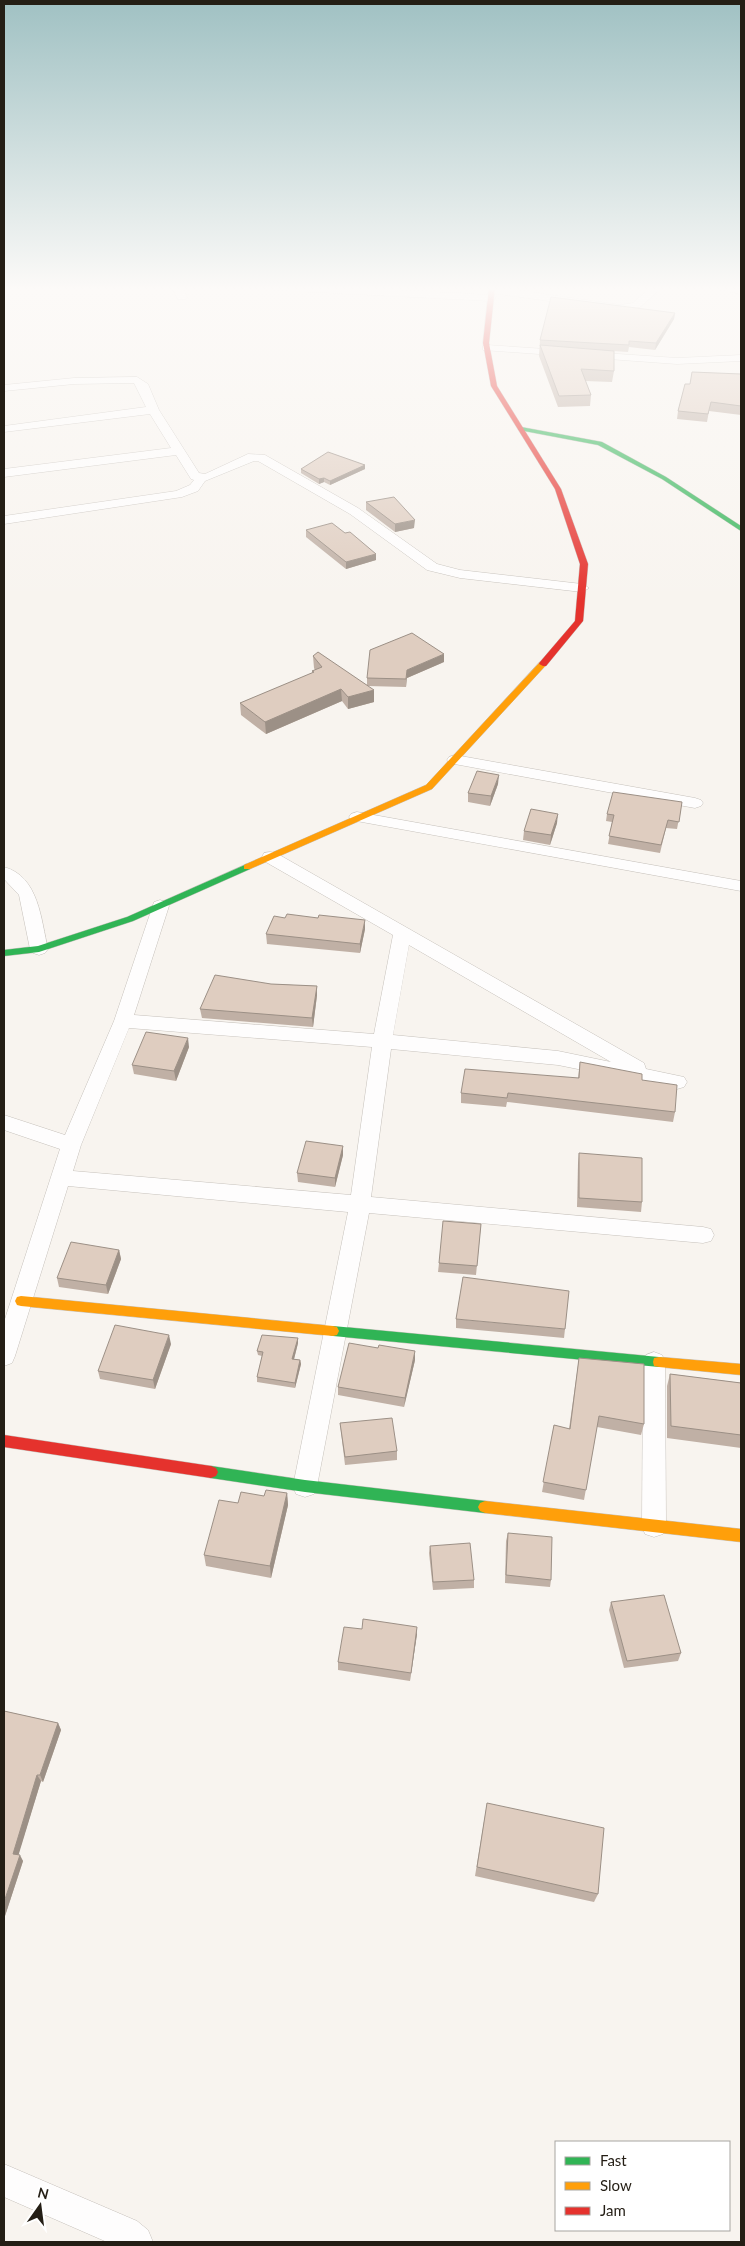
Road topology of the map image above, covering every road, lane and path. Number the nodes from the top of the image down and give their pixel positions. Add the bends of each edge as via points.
1 (146, 392) edge
2 (498, 392) edge
3 (154, 410) junction
4 (4, 429) edge
5 (521, 429) junction
6 (178, 451) junction
7 (4, 473) edge
8 (201, 478) junction
9 (4, 520) edge
10 (741, 529) edge
11 (582, 588) junction
12 (455, 760) junction
13 (695, 803) dead end
14 (357, 817) junction
15 (270, 857) junction
16 (4, 872) edge
17 (741, 886) edge
18 (160, 906) junction
19 (402, 933) junction
20 (39, 949) junction
21 (4, 952) edge
22 (123, 1021) junction
23 (382, 1041) junction
24 (654, 1077) junction
25 (677, 1082) dead end
26 (4, 1122) edge
27 (71, 1145) junction
28 (62, 1178) junction
29 (360, 1203) junction
30 (703, 1235) dead end
31 (21, 1301) junction
32 (336, 1332) junction
33 (4, 1356) edge
34 (654, 1362) junction
35 (741, 1370) edge
36 (4, 1441) edge
37 (305, 1486) junction
38 (654, 1526) junction
39 (741, 1536) edge
40 (4, 2180) edge
41 (136, 2242) edge

1 - 3 street
2 - 5 main road
3 - 4 street
3 - 6 street
5 - 10 main road via 600,442 664,478
5 - 11 main road via 558,490 584,564
6 - 7 street
6 - 8 street via 195,476
8 - 9 street via 194,488 178,494
8 - 11 street via 252,457 261,458 354,511 432,567 460,574
11 - 12 main road via 579,621
12 - 13 street
12 - 14 main road via 429,787
14 - 15 main road
14 - 17 street
15 - 18 main road
15 - 19 street
16 - 20 street via 27,894
18 - 20 main road
18 - 22 street
19 - 23 street
19 - 24 street
20 - 21 main road
22 - 23 street
22 - 27 street
23 - 24 street via 558,1058
23 - 29 street
24 - 25 street
26 - 27 street
27 - 28 street
28 - 29 street
28 - 31 street
29 - 30 street
29 - 32 street
31 - 32 main road
31 - 33 street
32 - 34 main road
32 - 37 street
34 - 35 main road
34 - 38 street
36 - 37 main road
37 - 38 main road
38 - 39 main road
40 - 41 street via 125,2233

